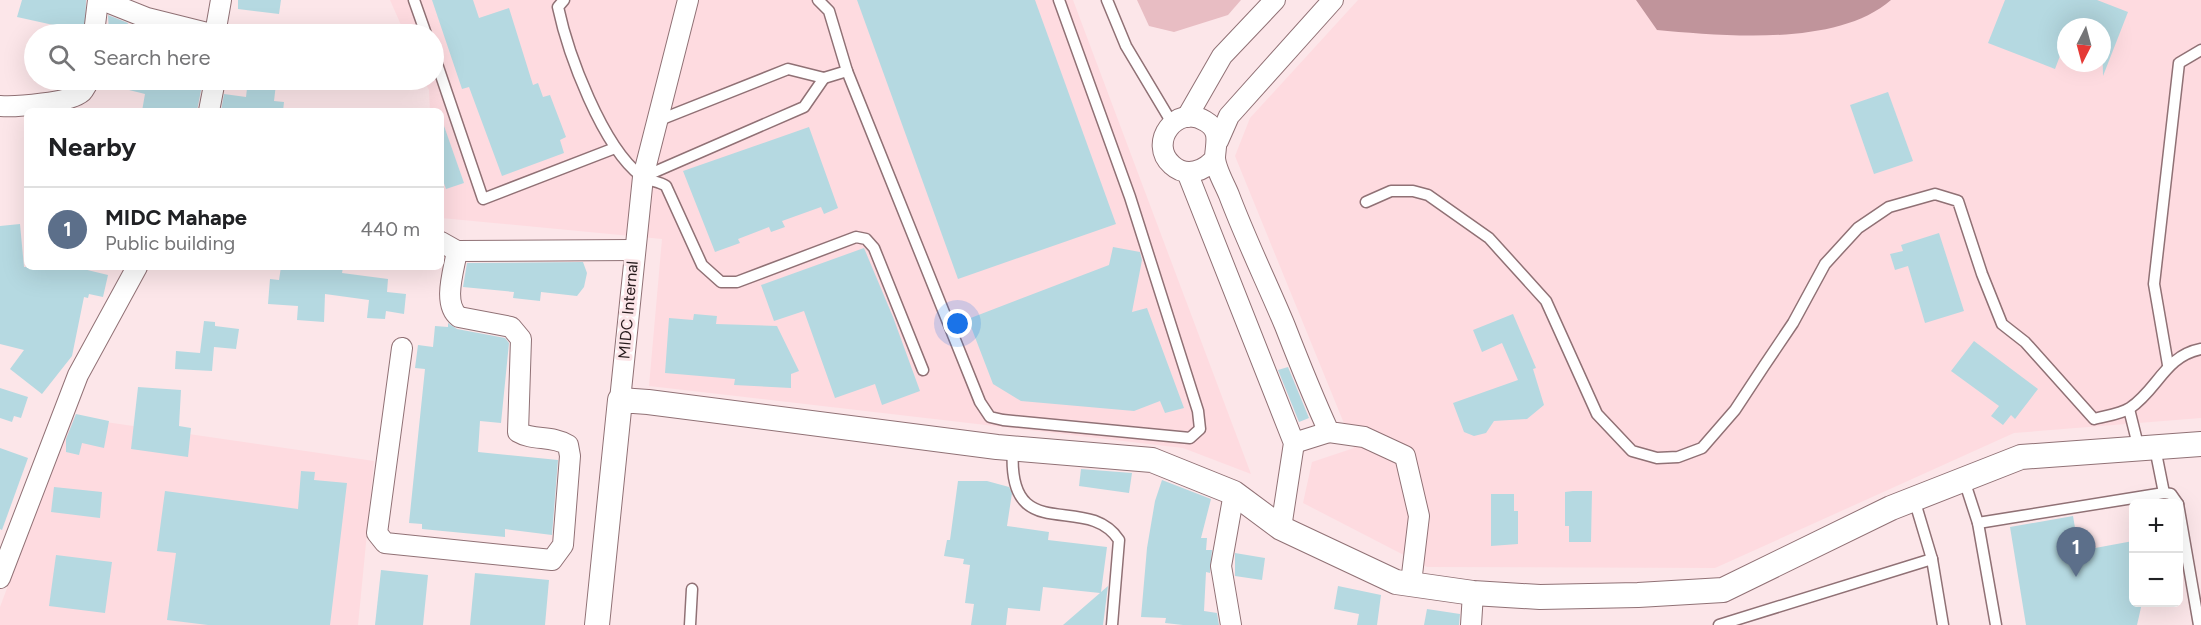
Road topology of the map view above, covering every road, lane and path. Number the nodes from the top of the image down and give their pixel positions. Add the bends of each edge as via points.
1 (100, 0) edge
2 (221, 0) edge
3 (414, 0) edge
4 (564, 0) edge
5 (688, 0) edge
6 (818, 0) edge
7 (834, 0) edge
8 (1059, 0) edge
9 (1107, 0) edge
10 (1275, 0) edge
11 (1333, 0) edge
12 (830, 11) junction
13 (95, 24) edge
14 (172, 24) edge
15 (215, 24) edge
16 (422, 24) edge
17 (2201, 50) edge
18 (847, 71) junction
19 (824, 78) junction
20 (444, 84) edge
21 (83, 90) edge
22 (213, 90) edge
23 (0, 106) edge
24 (210, 108) edge
25 (1180, 120) junction
26 (657, 121) junction
27 (615, 148) junction
28 (1217, 149) junction
29 (1187, 172) junction
30 (642, 177) junction
31 (1366, 202) dead end
32 (449, 246) edge
33 (633, 250) junction
34 (135, 270) edge
35 (402, 348) dead end
36 (2201, 349) edge
37 (2168, 365) junction
38 (923, 370) dead end
39 (620, 400) junction
40 (2129, 409) junction
41 (1329, 432) junction
42 (1294, 443) junction
43 (2201, 444) edge
44 (1013, 448) junction
45 (2147, 449) junction
46 (1964, 480) junction
47 (1234, 493) junction
48 (2164, 493) junction
49 (1914, 499) junction
50 (2174, 499) edge
51 (1978, 524) junction
52 (1281, 528) junction
53 (2183, 533) edge
54 (1932, 559) junction
55 (0, 578) edge
56 (1411, 583) junction
57 (692, 589) dead end
58 (1473, 593) junction
59 (597, 625) edge
60 (690, 625) edge
61 (1112, 625) edge
62 (1231, 625) edge
63 (1471, 625) edge
64 (1719, 625) edge
65 (1943, 625) edge
66 (1996, 625) edge
67 (2199, 625) edge

1 - 13 street
1 - 14 street
2 - 15 street
3 - 16 lane
4 - 27 lane via 558,7 564,33
5 - 26 street, MIDC Internal
6 - 12 lane
7 - 12 lane
8 - 18 lane via 1130,197 1198,411 1200,429 1190,438 990,417 980,402
9 - 25 lane via 1126,46
10 - 25 street via 1222,56
11 - 28 street via 1229,116
12 - 18 lane
17 - 37 lane via 2179,63 2172,107 2154,284
18 - 19 lane
19 - 26 lane via 788,69
19 - 30 lane via 804,107
20 - 27 lane via 483,199
21 - 23 street via 67,98
22 - 24 street
25 - 28 street via 1204,120 1216,132
25 - 29 street via 1166,130 1162,148 1171,164
26 - 30 street, MIDC Internal
27 - 30 lane
28 - 29 street via 1203,169
28 - 41 street
29 - 42 street
30 - 33 street, MIDC Internal
30 - 38 lane via 666,186 702,265 721,282 738,282 856,237 866,239 874,248
31 - 40 lane via 1391,191 1428,195 1489,238 1546,301 1597,414 1632,451 1657,458 1678,458 1702,448 1759,375 1825,264 1857,228 1890,207 1935,194 1958,201 2002,324 2025,342 2094,419
32 - 33 street
32 - 35 street via 452,312 459,317 511,327 520,339 518,432 558,439 568,445 563,545 552,560 385,543 380,539 377,533
33 - 39 street, MIDC Internal
34 - 55 street via 78,375
36 - 37 lane
37 - 40 lane
39 - 44 street
39 - 59 street, MIDC Internal
40 - 45 lane
41 - 42 street
41 - 56 street via 1364,437 1405,456 1419,516
42 - 52 street
43 - 45 street
44 - 47 street via 1152,460
44 - 61 lane via 1015,489 1020,499 1030,507 1100,524 1113,531 1119,540
45 - 46 street via 2021,457
45 - 48 lane
46 - 49 street
46 - 51 lane
47 - 52 street
47 - 62 street via 1221,566
48 - 50 lane
48 - 51 lane
49 - 54 lane
49 - 58 street via 1723,590 1540,597
51 - 66 lane
52 - 56 street via 1396,582
53 - 67 lane
54 - 64 lane
54 - 65 lane
56 - 58 street
57 - 60 lane
58 - 63 street

